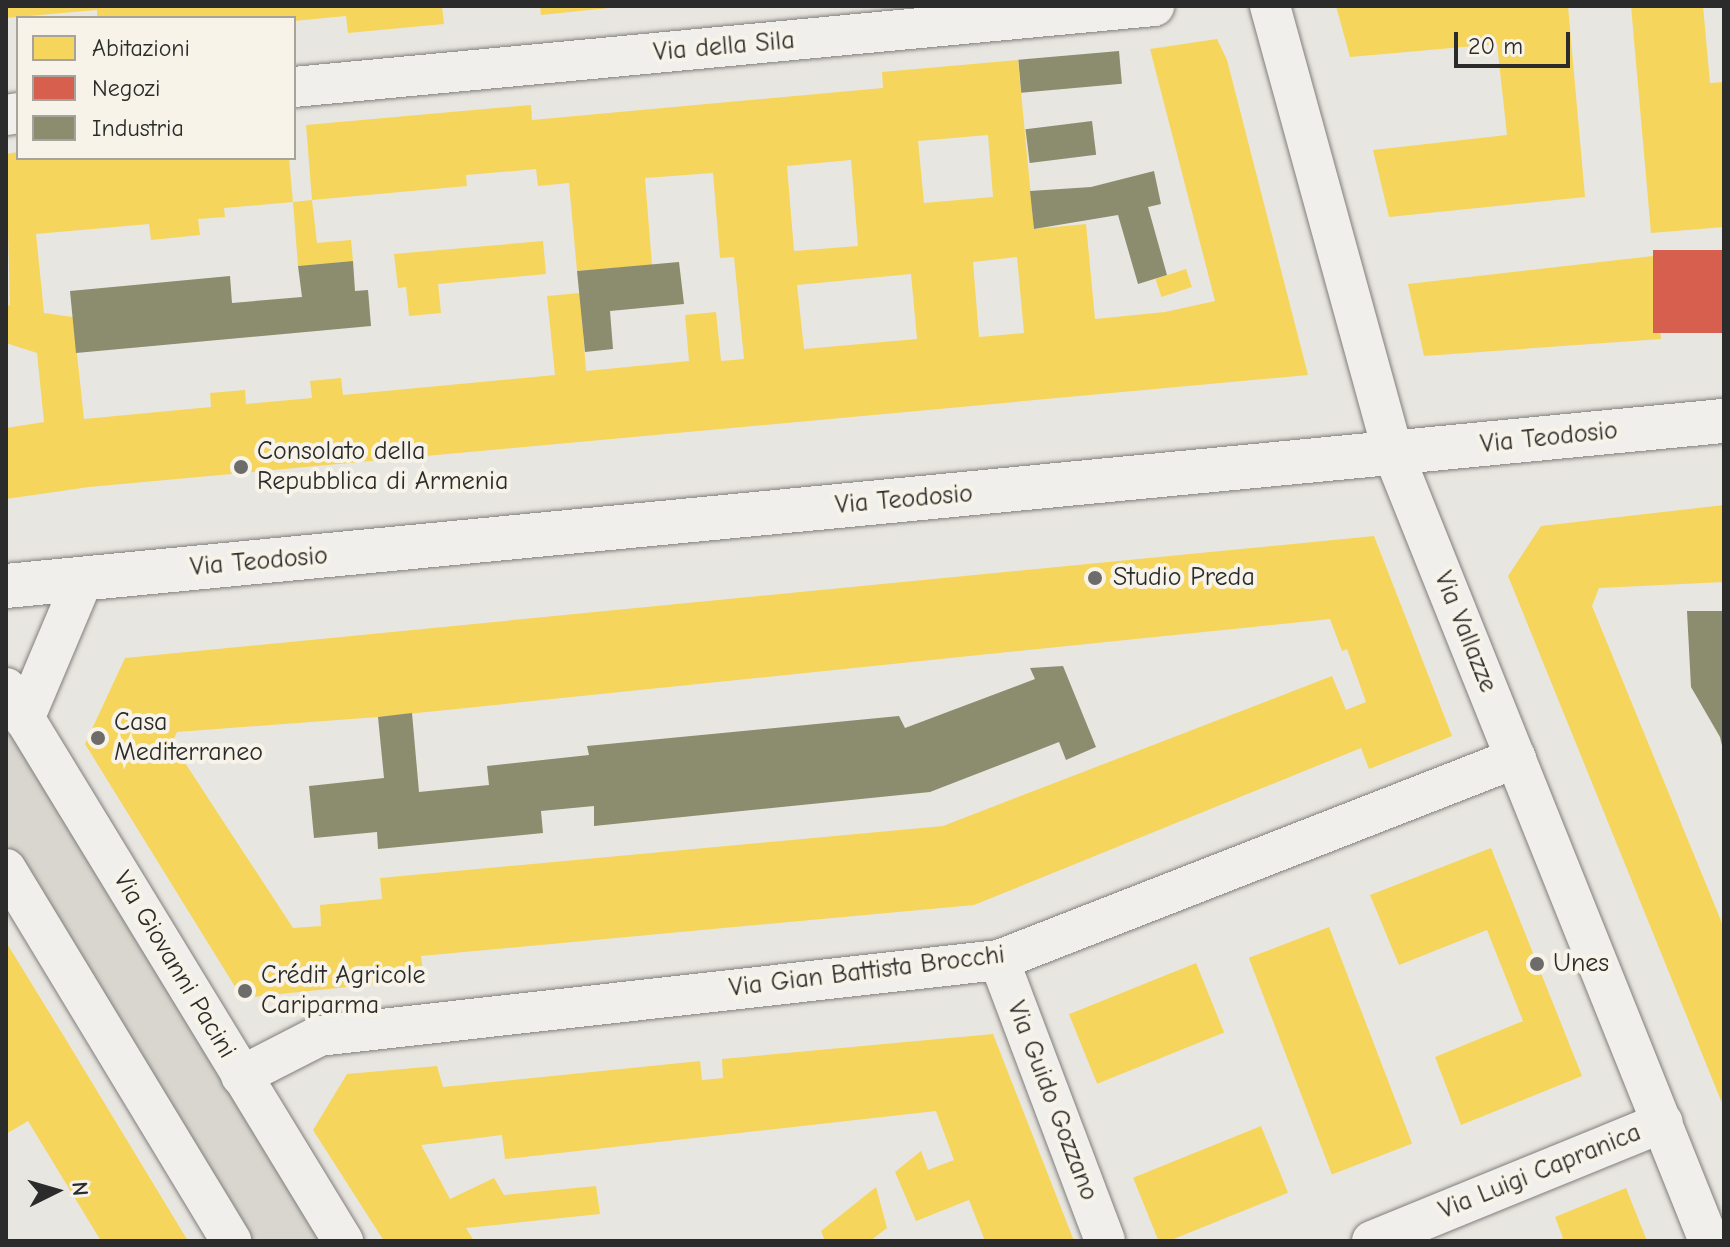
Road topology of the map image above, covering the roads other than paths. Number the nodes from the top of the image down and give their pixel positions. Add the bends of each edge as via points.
1 (1154, 6) edge
2 (1270, 6) edge
3 (296, 87) edge
4 (1724, 421) edge
5 (1393, 453) junction
6 (83, 579) junction
7 (6, 586) edge
8 (15, 704) edge
9 (1516, 758) junction
10 (6, 869) edge
11 (999, 960) junction
12 (241, 1076) junction
13 (1663, 1122) junction
14 (231, 1241) edge
15 (343, 1241) edge
16 (1105, 1241) edge
17 (1372, 1241) edge
18 (1709, 1241) edge

1 - 3 street, Via della Sila
2 - 5 street, Via Vallazze
4 - 5 street, Via Teodosio
5 - 6 street, Via Teodosio
5 - 9 street, Via Vallazze
6 - 7 street, Via Teodosio
6 - 8 street
8 - 12 street, Via Giovanni Pacini
9 - 11 street, Via Gian Battista Brocchi
9 - 13 street, Via Vallazze
10 - 14 street
11 - 12 street, Via Gian Battista Brocchi via 319,1036
11 - 16 street, Via Guido Gozzano
12 - 15 street, Via Giovanni Pacini
13 - 17 street, Via Luigi Capranica
13 - 18 street, Via Vallazze

